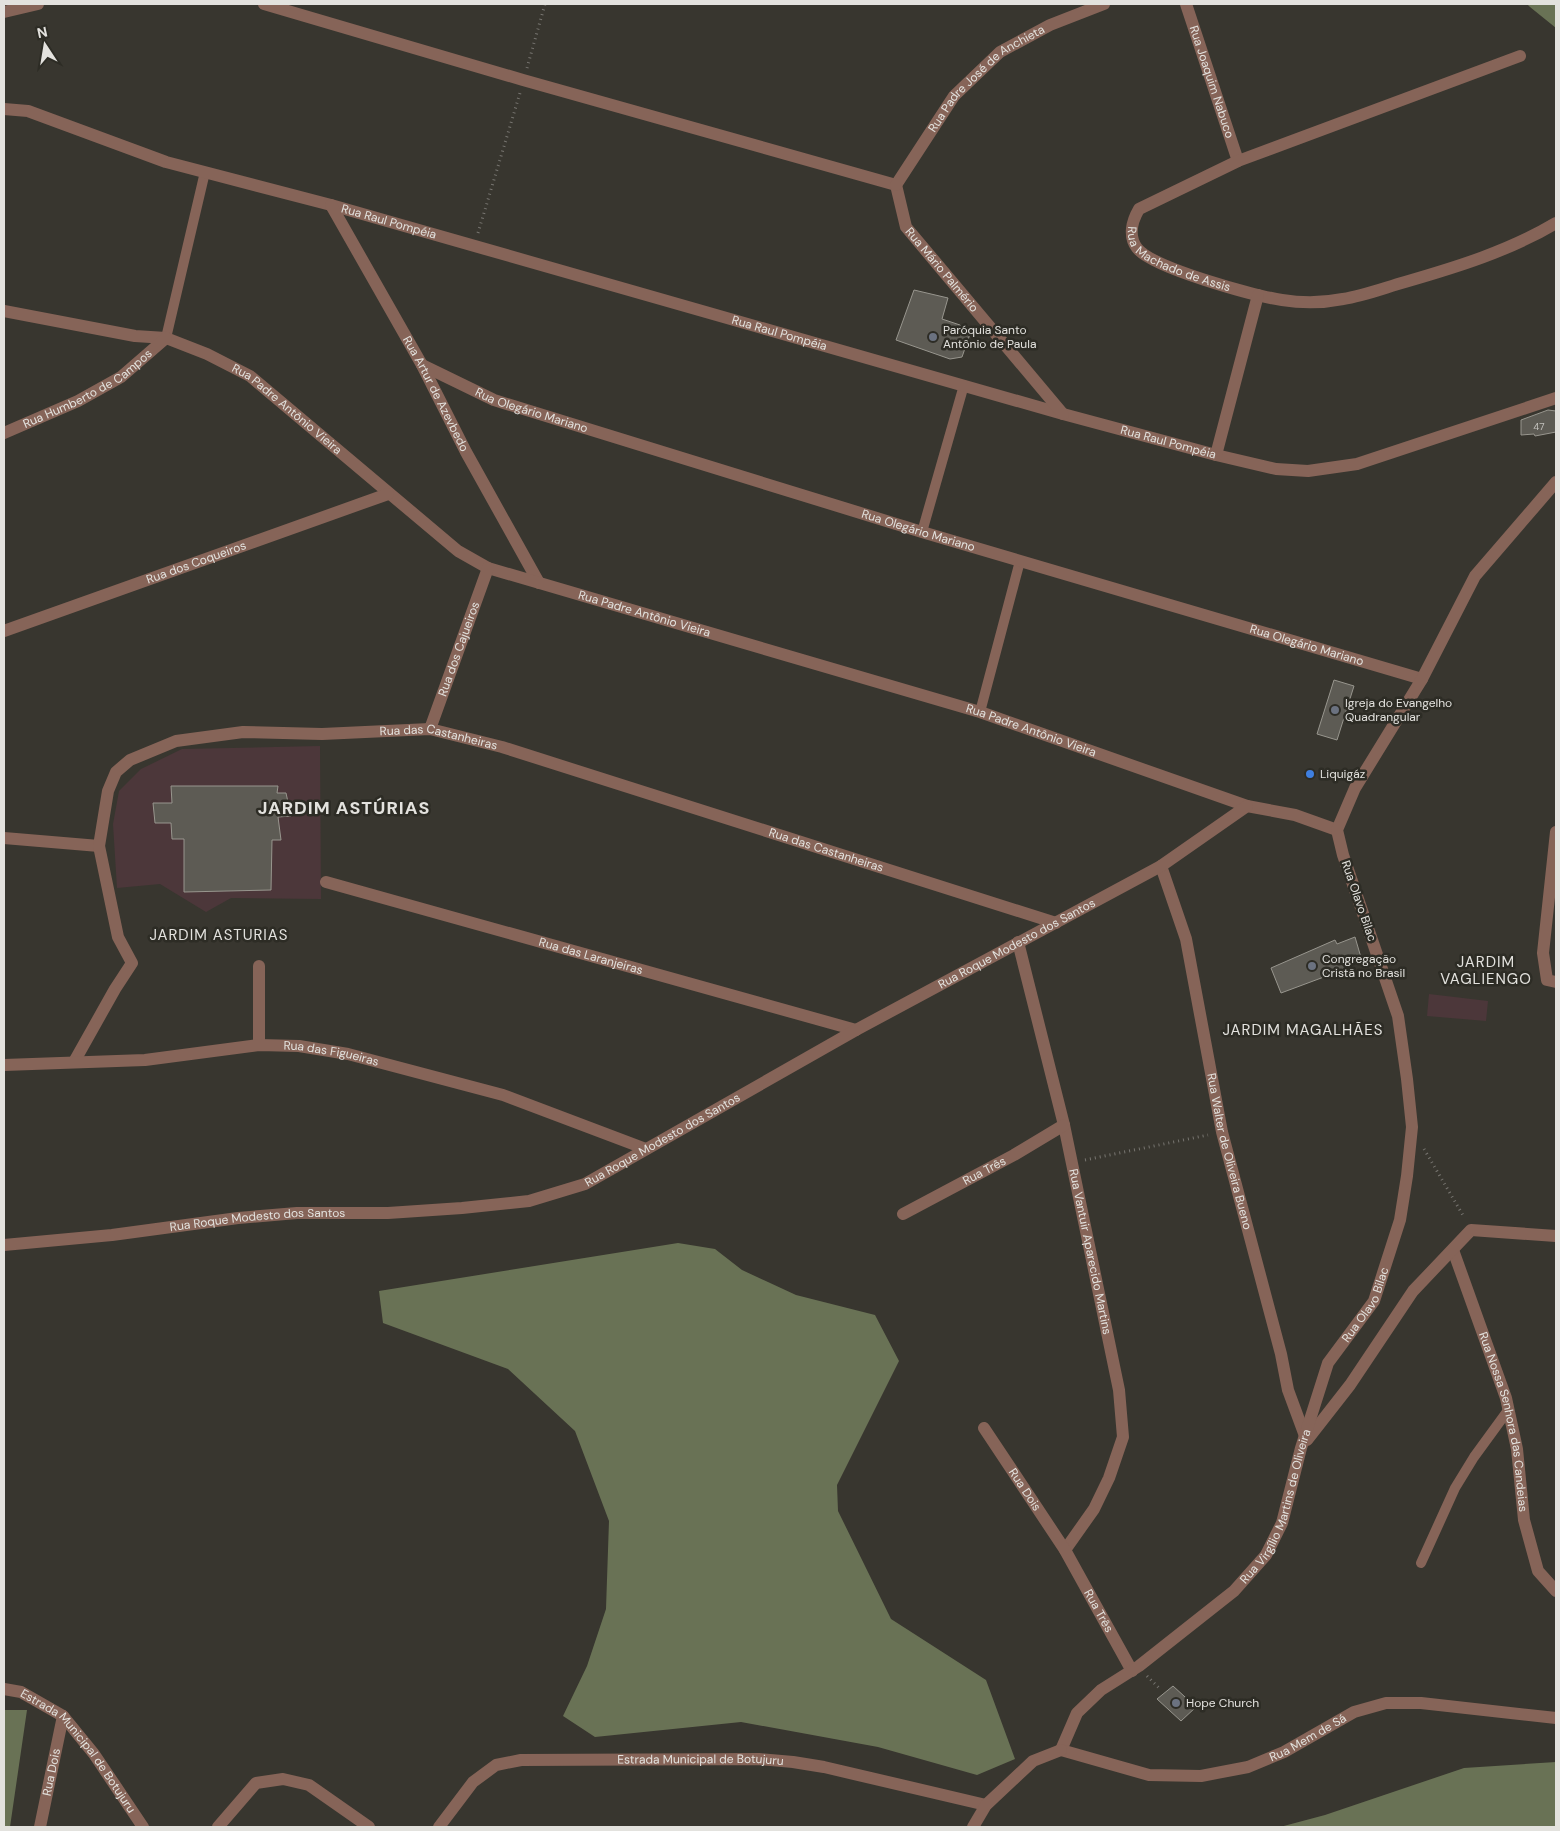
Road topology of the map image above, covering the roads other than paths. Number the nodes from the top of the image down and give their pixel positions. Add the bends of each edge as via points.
1 (38, 4) edge
2 (264, 4) edge
3 (1104, 4) edge
4 (1186, 4) edge
5 (4, 12) edge
6 (1520, 56) dead end
7 (4, 109) edge
8 (1238, 161) junction
9 (205, 172) junction
10 (896, 184) junction
11 (331, 205) junction
12 (1556, 223) edge
13 (1258, 295) junction
14 (4, 311) edge
15 (166, 338) junction
16 (422, 365) junction
17 (964, 385) junction
18 (1556, 398) edge
19 (1063, 414) junction
20 (4, 433) edge
21 (1216, 455) junction
22 (1556, 482) edge
23 (388, 494) junction
24 (922, 532) junction
25 (1020, 561) junction
26 (488, 568) junction
27 (539, 583) junction
28 (4, 631) edge
29 (1422, 679) junction
30 (980, 712) junction
31 (430, 729) junction
32 (1247, 806) junction
33 (1337, 830) junction
34 (1556, 832) edge
35 (4, 838) edge
36 (99, 846) junction
37 (1161, 866) junction
38 (326, 882) dead end
39 (1056, 923) junction
40 (1018, 942) junction
41 (259, 966) dead end
42 (1552, 981) edge
43 (856, 1030) junction
44 (259, 1045) junction
45 (74, 1062) junction
46 (4, 1065) edge
47 (1064, 1125) junction
48 (646, 1149) junction
49 (903, 1214) dead end
50 (1556, 1236) edge
51 (4, 1245) edge
52 (1452, 1250) junction
53 (1509, 1409) junction
54 (984, 1428) dead end
55 (1303, 1442) junction
56 (1065, 1550) junction
57 (1421, 1563) dead end
58 (1556, 1592) edge
59 (1132, 1671) junction
60 (4, 1689) edge
61 (63, 1716) junction
62 (1556, 1718) edge
63 (1061, 1750) junction
64 (986, 1805) junction
65 (40, 1827) edge
66 (143, 1827) edge
67 (218, 1827) edge
68 (369, 1827) edge
69 (439, 1827) edge
70 (973, 1827) edge

1 - 5 street
2 - 10 street
3 - 10 street, Rua Padre José de Anchieta via 1050,24 1000,52 954,96
4 - 8 street, Rua Joaquim Nabuco
6 - 8 street, Rua Machado de Assis
7 - 9 street, Rua Raul Pompéia via 28,111 166,162
8 - 13 street, Rua Machado de Assis via 1139,209 1132,221 1131,233 1136,248 1148,258
9 - 11 street, Rua Raul Pompéia
9 - 15 lane
10 - 19 street, Rua Mário Palmério via 906,227
11 - 16 street, Rua Artur de Azevbedo
11 - 17 street, Rua Raul Pompéia
12 - 13 street, Rua Machado de Assis via 1534,236 1467,264 1343,299 1311,302
13 - 21 street
14 - 15 street, Rua Padre Antônio Vieira via 135,336
15 - 20 street, Rua Humberto de Campos via 121,377 78,401
15 - 23 street, Rua Padre Antônio Vieira via 250,376
16 - 24 street, Rua Olegário Mariano via 494,400
16 - 27 street, Rua Artur de Azevbedo
17 - 19 street, Rua Raul Pompéia
17 - 24 lane
18 - 21 street, Rua Raul Pompéia via 1357,464 1308,471 1284,470
19 - 21 street, Rua Raul Pompéia
22 - 29 street via 1475,576
23 - 26 street, Rua Padre Antônio Vieira via 458,551
23 - 28 street, Rua dos Coqueiros
24 - 25 street, Rua Olegário Mariano
25 - 29 street, Rua Olegário Mariano
25 - 30 lane
26 - 27 street, Rua Padre Antônio Vieira
26 - 31 street, Rua dos Cajueiros
27 - 30 street, Rua Padre Antônio Vieira
29 - 33 street via 1355,788
30 - 32 street, Rua Padre Antônio Vieira
31 - 36 street, Rua das Castanheiras via 322,734 243,732 176,741 130,760 116,772 108,791
31 - 39 street, Rua das Castanheiras via 502,747
32 - 33 street, Rua Padre Antônio Vieira via 1295,815
32 - 37 street, Rua Roque Modesto dos Santos
33 - 55 street, Rua Olavo Bilac via 1398,1016 1412,1127 1400,1220 1374,1301 1328,1363
34 - 42 street via 1543,953
35 - 36 street
36 - 45 street, Rua das Castanheiras via 118,937 132,963
37 - 39 street, Rua Roque Modesto dos Santos
37 - 55 street, Rua Walter de Oliveira Bueno via 1186,939 1222,1132
38 - 43 street, Rua das Laranjeiras
39 - 40 street, Rua Roque Modesto dos Santos
40 - 43 street, Rua Roque Modesto dos Santos
40 - 47 street, Rua Vantuir Aparecido Martins
41 - 44 street
43 - 48 street, Rua Roque Modesto dos Santos
44 - 45 street, Rua das Figueiras via 145,1060
44 - 48 street, Rua das Figueiras via 299,1046 348,1054 503,1096
45 - 46 street, Rua das Figueiras
47 - 49 street, Rua Três
47 - 56 street, Rua Vantuir Aparecido Martins via 1119,1390 1123,1437 1094,1509
48 - 51 street, Rua Roque Modesto dos Santos via 585,1184 529,1201 388,1213 297,1213
50 - 52 street, Rua Virgílio Martins de Oliveira via 1472,1230
52 - 53 street, Rua Nossa Senhora das Candeias
52 - 55 street, Rua Virgílio Martins de Oliveira via 1413,1291 1350,1385
53 - 57 lane via 1455,1488
53 - 58 street, Rua Nossa Senhora das Candeias via 1517,1449 1524,1520 1538,1571
54 - 56 street, Rua Dois
55 - 59 street, Rua Virgílio Martins de Oliveira via 1282,1523 1266,1555 1234,1591
56 - 59 street, Rua Três
59 - 63 street, Rua Virgílio Martins de Oliveira via 1101,1690 1077,1713
60 - 61 street, Estrada Municipal de Botujuru via 21,1692
61 - 65 street, Rua Dois
61 - 66 street, Estrada Municipal de Botujuru via 94,1754
62 - 63 street, Rua Mem de Sá via 1421,1703 1386,1703 1354,1712 1284,1752 1248,1767 1201,1776 1149,1775
63 - 64 street via 1033,1761
64 - 69 street, Estrada Municipal de Botujuru via 793,1762 759,1759 522,1760 496,1765 473,1782
64 - 70 street
67 - 68 street via 256,1783 283,1779 309,1785

